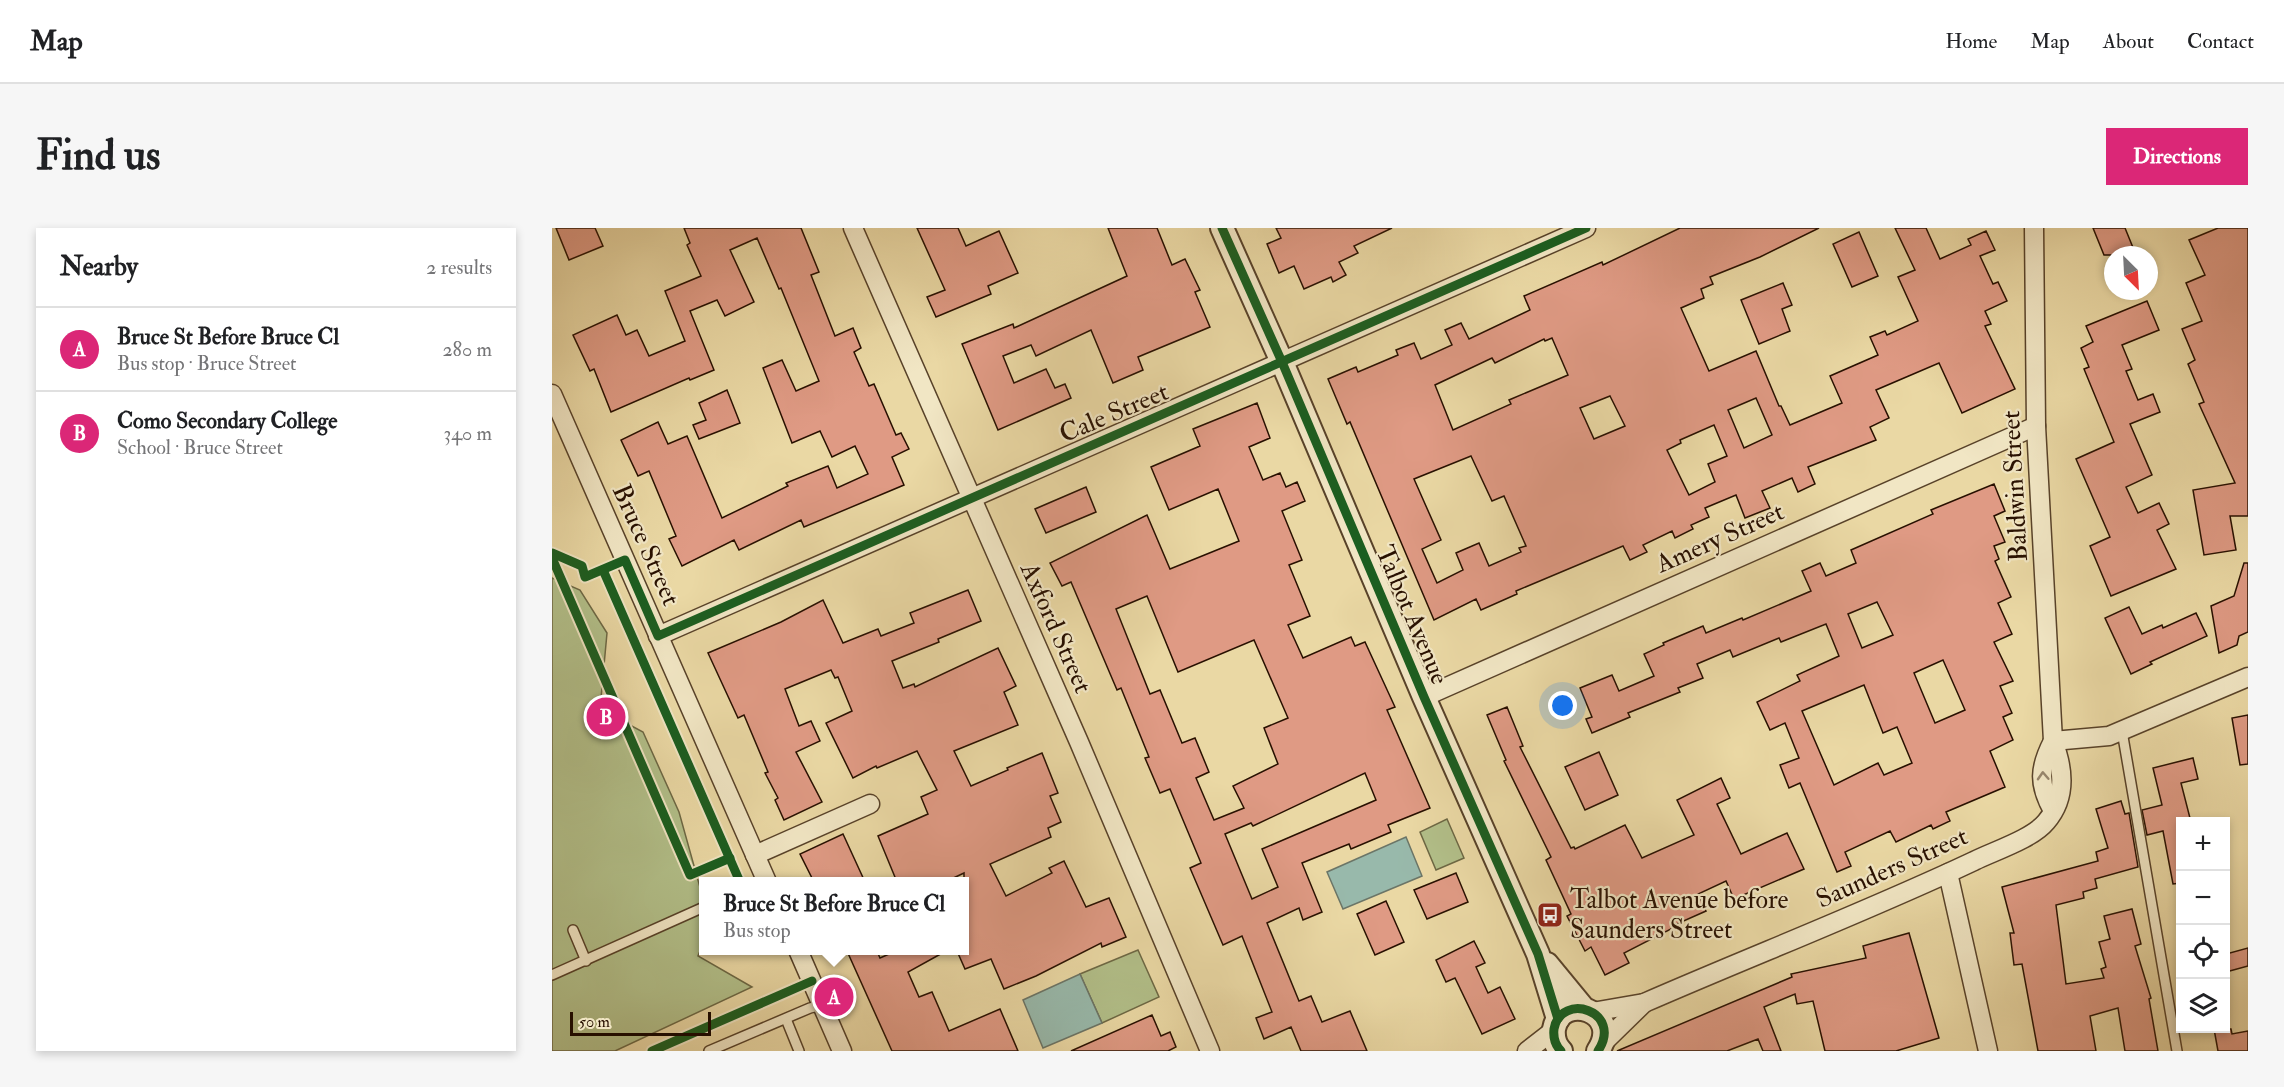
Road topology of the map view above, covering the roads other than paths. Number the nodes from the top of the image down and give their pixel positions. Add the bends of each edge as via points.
1 (853, 228) edge
2 (1222, 228) edge
3 (1586, 228) edge
4 (2034, 228) edge
5 (1282, 362) junction
6 (552, 394) edge
7 (2037, 426) junction
8 (971, 499) junction
9 (658, 636) junction
10 (2248, 677) edge
11 (1424, 697) junction
12 (2122, 731) junction
13 (2053, 741) junction
14 (870, 804) dead end
15 (755, 855) junction
16 (1948, 873) junction
17 (765, 877) edge
18 (699, 909) edge
19 (573, 930) dead end
20 (1538, 954) junction
21 (800, 955) edge
22 (586, 961) junction
23 (552, 975) edge
24 (1644, 1003) junction
25 (823, 1005) junction
26 (1588, 1010) junction
27 (786, 1019) junction
28 (1558, 1033) edge
29 (1600, 1048) edge
30 (709, 1051) edge
31 (799, 1051) edge
32 (842, 1051) edge
33 (1210, 1051) edge
34 (1527, 1051) edge
35 (1988, 1051) edge
36 (2177, 1051) edge

1 - 8 street, Axford Street
2 - 5 street, Talbot Avenue
3 - 5 street, Cale Street
4 - 7 street, Baldwin Street
5 - 8 street, Cale Street
5 - 11 street, Talbot Avenue
6 - 9 street, Bruce Street
7 - 11 street, Amery Street
7 - 13 street, Baldwin Street
8 - 9 street, Cale Street
8 - 33 street, Axford Street
9 - 15 street, Bruce Street
10 - 12 street
11 - 20 street, Talbot Avenue
12 - 13 street via 2109,736
12 - 36 lane
13 - 16 street, Saunders Street via 2060,760 2062,792 2046,823
14 - 15 street
15 - 17 street, Bruce Street
16 - 24 street, Saunders Street
16 - 35 street
18 - 22 lane
19 - 22 lane
20 - 26 street, Talbot Avenue
20 - 28 street, Talbot Avenue
21 - 25 street
22 - 23 lane
24 - 26 street, Saunders Street
24 - 29 street, Saunders Street
25 - 27 lane
25 - 32 street
26 - 28 street via 1568,1011
26 - 29 street, Talbot Avenue via 1598,1016 1604,1030
27 - 30 lane
27 - 31 lane
28 - 34 street

